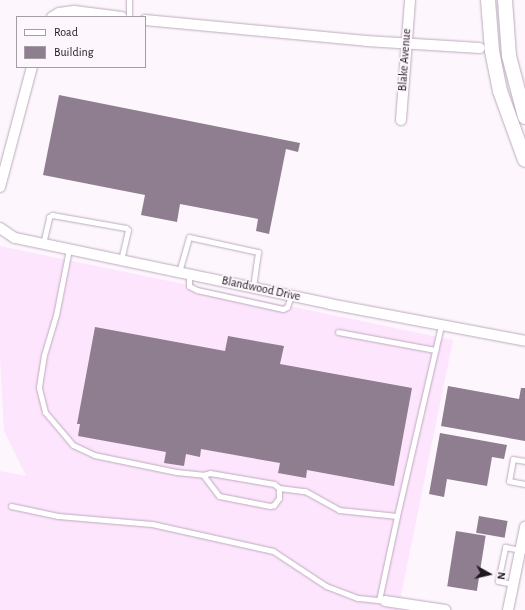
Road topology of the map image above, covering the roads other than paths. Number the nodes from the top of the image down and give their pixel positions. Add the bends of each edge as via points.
1 (129, 0) edge
2 (410, 0) edge
3 (488, 0) edge
4 (505, 0) edge
5 (54, 16) edge
6 (114, 16) edge
7 (129, 16) edge
8 (146, 20) edge
9 (406, 43) junction
10 (480, 48) dead end
11 (32, 68) edge
12 (525, 117) edge
13 (401, 120) dead end
14 (525, 160) edge
15 (2, 173) edge
16 (0, 187) edge
17 (0, 228) edge
18 (43, 244) junction
19 (69, 249) junction
20 (121, 260) junction
21 (184, 273) junction
22 (253, 288) junction
23 (291, 296) junction
24 (442, 325) junction
25 (338, 332) dead end
26 (525, 341) edge
27 (435, 350) junction
28 (525, 461) edge
29 (203, 475) junction
30 (525, 484) edge
31 (278, 488) junction
32 (11, 506) dead end
33 (397, 516) junction
34 (525, 527) edge
35 (520, 550) junction
36 (513, 584) junction
37 (382, 601) junction
38 (446, 610) edge
39 (508, 610) edge

1 - 7 lane
2 - 9 street, Blake Avenue
3 - 14 main road via 492,51 500,91
4 - 12 main road via 509,56
5 - 6 street via 74,11
8 - 9 street
9 - 10 street
9 - 13 street, Blake Avenue
11 - 15 street
15 - 16 street
17 - 18 street, Blandwood Drive via 8,236
18 - 19 street, Blandwood Drive
18 - 20 lane via 49,217 52,215 126,228 128,230
19 - 20 street, Blandwood Drive
19 - 29 lane via 56,315 44,355 40,388 45,412 73,445 94,455
20 - 21 street, Blandwood Drive
21 - 22 street, Blandwood Drive
21 - 22 lane via 189,237 258,252
21 - 23 lane via 189,286 197,290 283,309 288,307
22 - 23 street, Blandwood Drive
23 - 24 street, Blandwood Drive
24 - 26 street, Blandwood Drive
24 - 27 lane
25 - 27 lane
27 - 33 lane
28 - 30 lane via 514,459 509,481
29 - 31 lane via 210,473 268,483
29 - 31 lane via 219,496 257,505 274,505 279,498
31 - 33 lane via 305,491 339,510
32 - 37 lane via 58,516 152,524 273,551 326,586 358,598
33 - 37 lane
34 - 35 street
35 - 36 street
35 - 36 lane via 505,547 498,581
36 - 39 street
37 - 38 street

